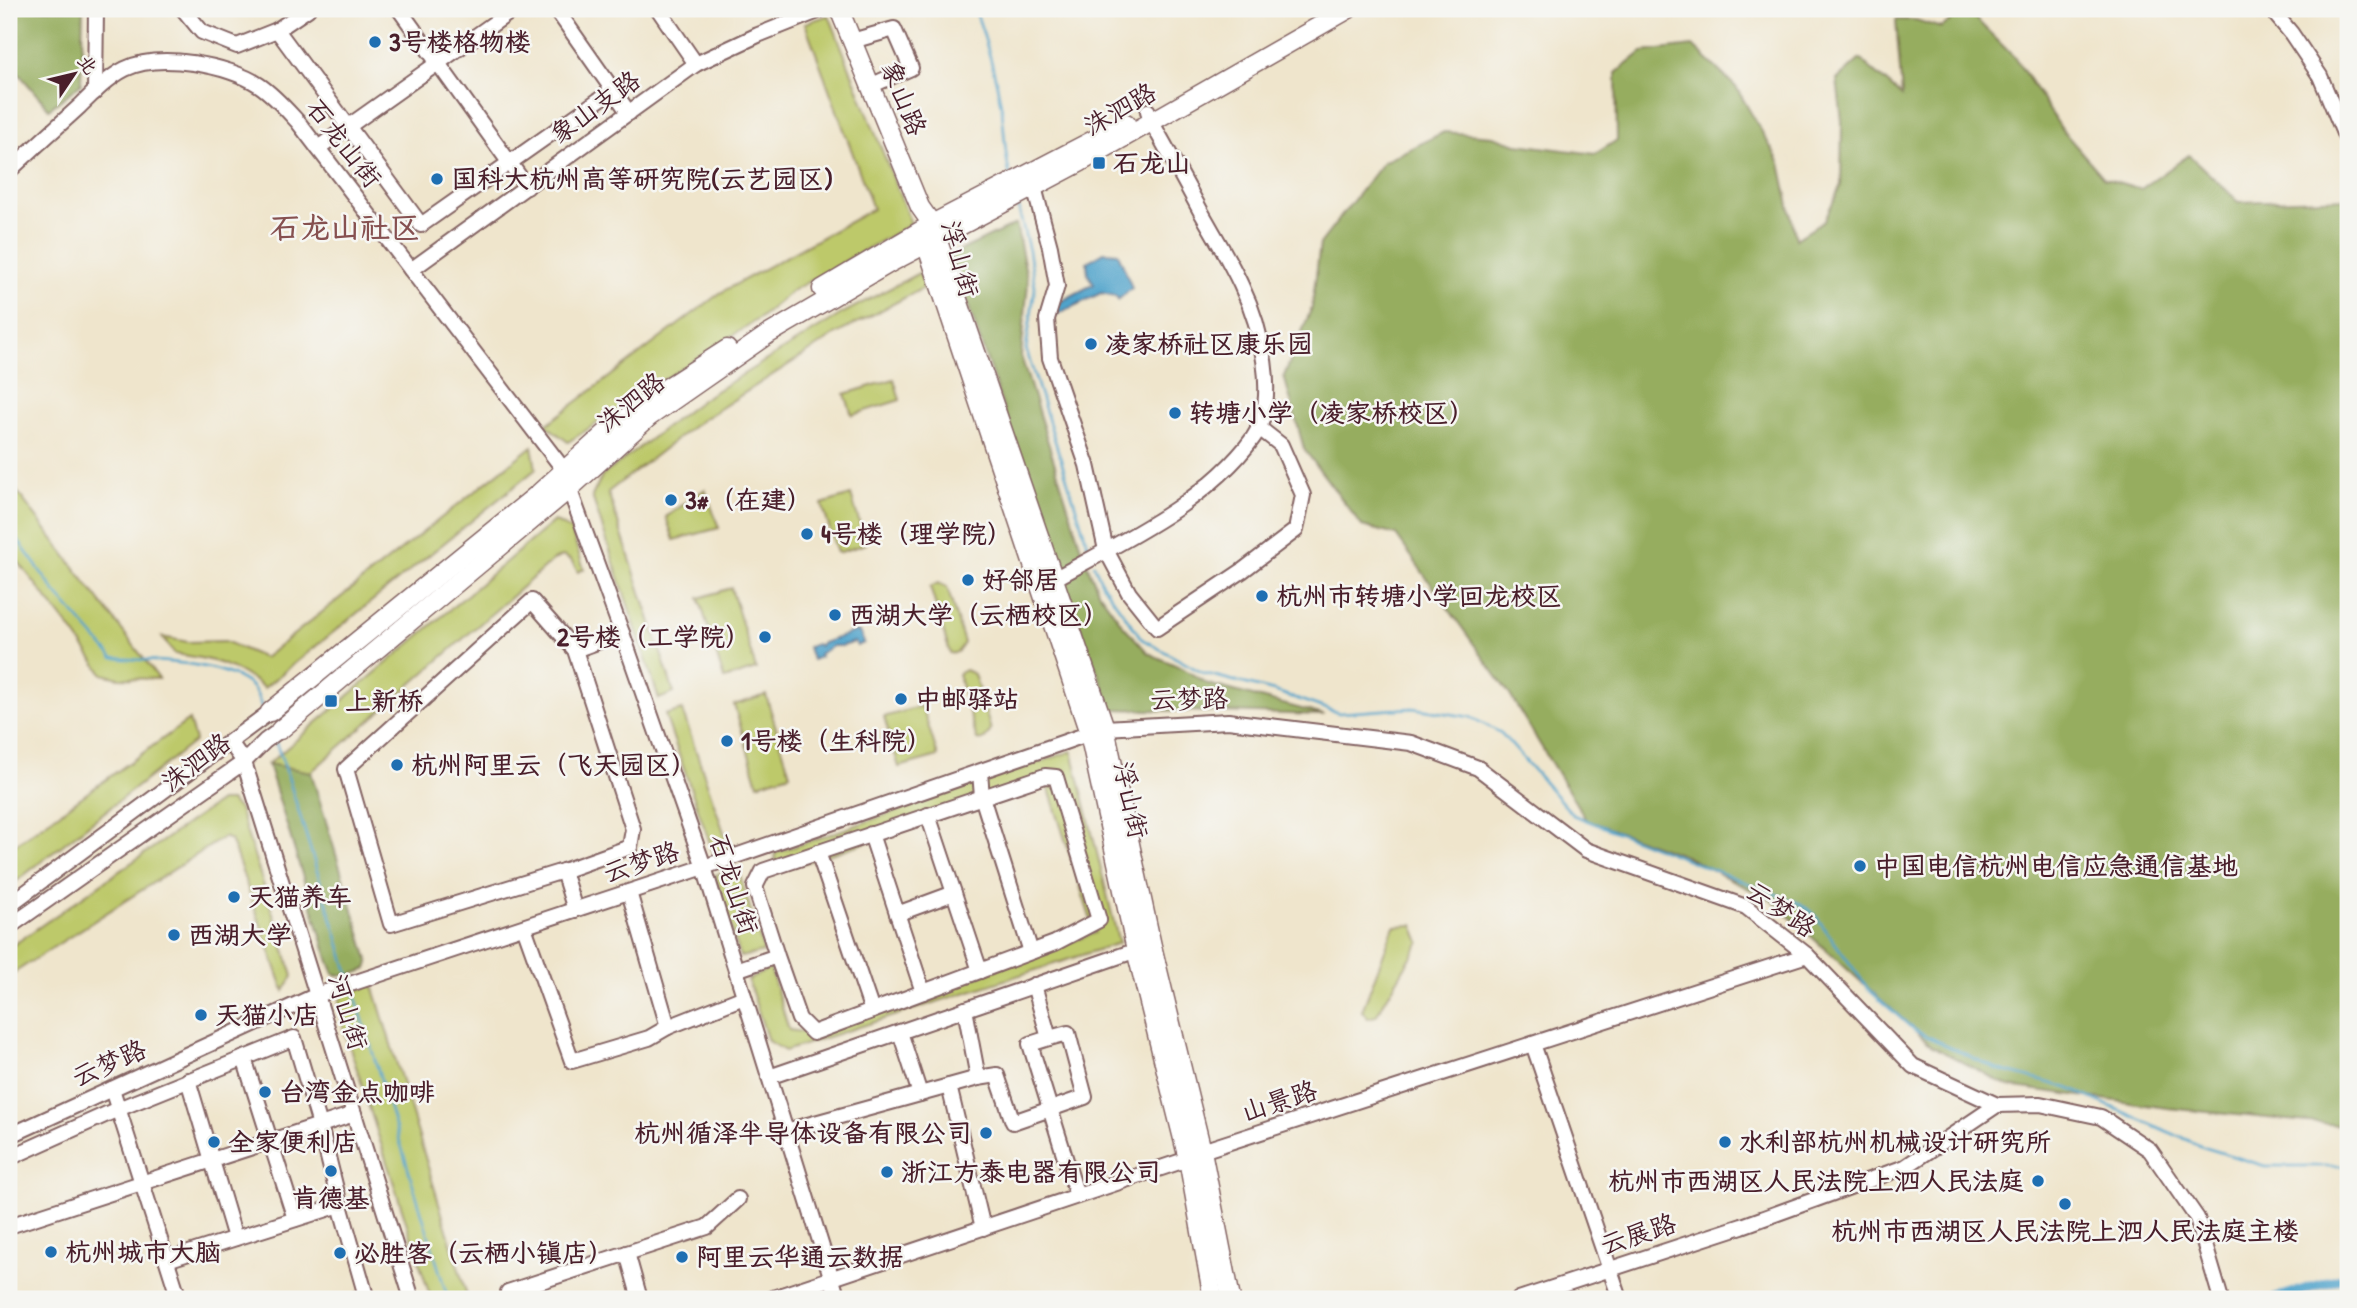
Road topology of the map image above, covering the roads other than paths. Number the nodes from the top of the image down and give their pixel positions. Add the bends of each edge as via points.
1 (96, 9) edge
2 (183, 9) edge
3 (308, 9) edge
4 (400, 9) edge
5 (514, 9) edge
6 (556, 9) edge
7 (658, 9) edge
8 (823, 9) edge
9 (839, 9) edge
10 (1329, 9) edge
11 (1349, 9) edge
12 (2271, 9) edge
13 (277, 30) junction
14 (852, 41) junction
15 (438, 63) junction
16 (696, 64) junction
17 (870, 86) junction
18 (613, 90) junction
19 (95, 92) junction
20 (629, 113) junction
21 (1150, 116) junction
22 (349, 126) junction
23 (2348, 143) edge
24 (318, 148) junction
25 (510, 163) junction
26 (9, 171) edge
27 (527, 187) junction
28 (1017, 190) junction
29 (920, 207) joint
30 (928, 234) junction
31 (411, 270) junction
32 (1258, 426) junction
33 (562, 472) junction
34 (568, 490) junction
35 (1096, 555) junction
36 (1054, 579) junction
37 (622, 633) junction
38 (575, 650) junction
39 (261, 719) joint
40 (1097, 731) junction
41 (272, 735) joint
42 (230, 742) junction
43 (244, 762) junction
44 (980, 772) junction
45 (982, 797) junction
46 (928, 815) junction
47 (871, 834) junction
48 (818, 852) junction
49 (704, 867) junction
50 (563, 871) junction
51 (629, 892) junction
52 (954, 893) junction
53 (9, 905) edge
54 (575, 910) junction
55 (898, 914) junction
56 (9, 927) edge
57 (524, 927) junction
58 (1144, 948) junction
59 (1031, 952) junction
60 (777, 956) junction
61 (1807, 956) junction
62 (736, 970) junction
63 (980, 971) junction
64 (1034, 985) junction
65 (923, 992) junction
66 (317, 995) junction
67 (744, 997) junction
68 (965, 1009) junction
69 (872, 1011) junction
70 (668, 1027) junction
71 (900, 1032) junction
72 (1049, 1038) junction
73 (1533, 1044) junction
74 (244, 1058) junction
75 (769, 1077) junction
76 (978, 1078) junction
77 (188, 1080) junction
78 (949, 1086) junction
79 (112, 1089) junction
80 (920, 1094) junction
81 (1997, 1105) junction
82 (118, 1109) junction
83 (1050, 1110) junction
84 (354, 1114) junction
85 (320, 1125) junction
86 (786, 1131) junction
87 (9, 1136) edge
88 (270, 1142) junction
89 (1195, 1155) junction
90 (9, 1158) edge
91 (212, 1161) junction
92 (142, 1183) junction
93 (1077, 1196) junction
94 (738, 1199) dead end
95 (340, 1205) junction
96 (295, 1219) junction
97 (9, 1226) edge
98 (983, 1228) junction
99 (234, 1238) junction
100 (627, 1253) junction
101 (167, 1260) junction
102 (1611, 1269) junction
103 (831, 1278) junction
104 (508, 1292) dead end
105 (2221, 1296) edge
106 (363, 1298) edge
107 (179, 1299) edge
108 (412, 1299) edge
109 (640, 1299) edge
110 (770, 1299) edge
111 (838, 1299) edge
112 (1213, 1299) edge
113 (1231, 1299) edge
114 (1520, 1299) edge
115 (1620, 1299) edge

1 - 19 street
2 - 13 street via 202,32 237,46
3 - 13 street
4 - 15 street
5 - 15 street
6 - 18 street
7 - 16 street
8 - 16 street, 象山支路
9 - 14 main road, 象山路
10 - 21 main road, 洙泗路
11 - 21 main road, 洙泗路
12 - 23 street via 2320,76
13 - 22 street
14 - 17 main road, 象山路
14 - 17 street via 894,29 911,68
15 - 22 street
15 - 25 street
16 - 20 street, 象山支路
17 - 29 main road, 象山路
18 - 20 street
18 - 25 street
19 - 24 street, 石龙山街 via 126,68 153,61 210,66 260,86 279,101
19 - 26 street, 石龙山街
20 - 27 street, 象山支路
21 - 28 main road, 洙泗路
21 - 32 street via 1242,286 1255,320 1267,378 1265,408
22 - 24 street
22 - 25 street via 421,225
24 - 31 street, 石龙山街
25 - 27 street
27 - 31 street, 象山支路
28 - 30 main road, 洙泗路
28 - 35 street via 1050,247 1057,286 1047,319 1050,358 1087,465
29 - 30 main road, 浮山街
30 - 33 main road, 洙泗路 via 804,300 663,390
30 - 34 main road, 洙泗路 via 766,335 649,417
30 - 36 main road, 浮山街
30 - 40 main road, 浮山街
31 - 33 street, 石龙山街
32 - 35 street via 1229,465 1188,500
32 - 35 street via 1280,445 1303,495 1296,530 1157,628
33 - 34 street, 石龙山街
33 - 39 main road, 洙泗路
34 - 37 street, 石龙山街
34 - 41 main road, 洙泗路
35 - 36 street
36 - 40 main road, 浮山街
37 - 38 street
37 - 49 street, 石龙山街
38 - 50 street via 632,829 630,847
38 - 50 street via 531,601 346,768 391,924
39 - 42 street, 洙泗路
40 - 44 street, 云梦路
40 - 58 main road, 浮山街
40 - 61 street, 云梦路 via 1228,721 1411,743 1478,768 1586,850 1746,907
41 - 43 street, 洙泗路
42 - 43 street, 河山街
42 - 53 street, 洙泗路
43 - 56 street, 洙泗路
43 - 66 street, 河山街
44 - 45 street
44 - 49 street, 云梦路
45 - 46 street
45 - 59 street
45 - 59 street via 1045,775 1056,777 1098,920
46 - 47 street
46 - 52 street
47 - 48 street
47 - 55 street
48 - 60 street via 763,871 755,887
48 - 69 street
49 - 51 street, 云梦路
49 - 62 street, 石龙山街
50 - 54 street
51 - 54 street, 云梦路
51 - 70 street
52 - 55 street
52 - 63 street
54 - 57 street, 云梦路
55 - 65 street
57 - 66 street, 云梦路
57 - 70 street via 572,1061 649,1038
58 - 64 street
58 - 89 main road, 浮山街
59 - 63 street
60 - 62 street
60 - 69 street via 799,1019 813,1033
61 - 73 street, 山景路
61 - 81 street, 云梦路 via 1913,1066
62 - 67 street, 石龙山街
63 - 65 street
64 - 68 street
64 - 72 street
65 - 69 street
66 - 79 street, 云梦路
66 - 84 street, 河山街
67 - 70 street
67 - 75 street, 石龙山街
68 - 71 street
68 - 76 street
71 - 75 street
71 - 80 street
72 - 83 street via 1030,1044
72 - 83 street via 1068,1033 1085,1097
73 - 89 street, 山景路
73 - 102 street
74 - 77 street
74 - 85 street via 294,1038
74 - 88 street
75 - 86 street, 石龙山街
76 - 78 street
76 - 83 street via 997,1075 1013,1122
77 - 82 street
77 - 91 street
78 - 80 street
78 - 98 street
79 - 82 street
79 - 87 street, 云梦路
80 - 86 street
81 - 102 street, 云展路 via 1905,1167
81 - 105 street, 云梦路 via 2039,1104 2101,1117 2150,1150 2197,1218
82 - 90 street
82 - 92 street
83 - 93 street
84 - 85 street
84 - 108 street, 河山街
85 - 88 street
85 - 95 street
86 - 103 street, 石龙山街
88 - 91 street
88 - 96 street
89 - 93 street, 山景路
89 - 112 main road, 浮山街
89 - 113 main road, 浮山街
91 - 92 street
91 - 99 street
92 - 97 street
92 - 101 street
93 - 98 street, 山景路
94 - 100 street via 707,1227
95 - 96 street
95 - 106 street
96 - 99 street
98 - 103 street, 山景路
99 - 101 street
100 - 104 street
100 - 109 street
101 - 107 street
102 - 114 street, 云展路
102 - 115 street
103 - 110 street, 山景路
103 - 111 street, 石龙山街

